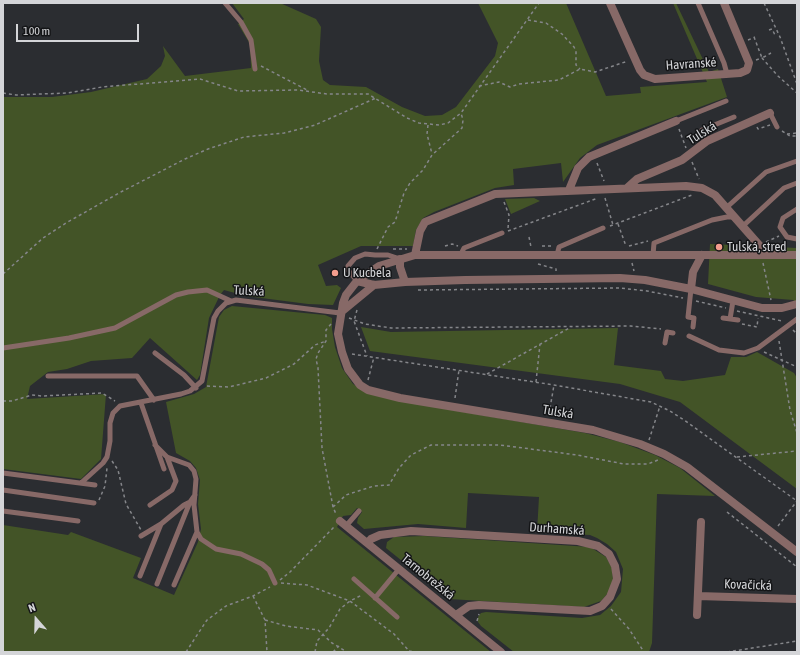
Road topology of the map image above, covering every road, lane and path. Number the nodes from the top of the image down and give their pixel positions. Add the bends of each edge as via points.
1 (226, 3) edge
2 (539, 3) edge
3 (610, 3) edge
4 (698, 3) edge
5 (724, 3) edge
6 (764, 3) edge
7 (528, 20) junction
8 (769, 30) dead end
9 (777, 34) junction
10 (748, 40) dead end
11 (771, 53) dead end
12 (762, 58) junction
13 (255, 60) junction
14 (630, 60) dead end
15 (749, 63) junction
16 (255, 69) dead end
17 (580, 69) junction
18 (727, 74) junction
19 (797, 84) edge
20 (480, 86) junction
21 (309, 91) junction
22 (3, 93) edge
23 (797, 94) edge
24 (376, 98) junction
25 (726, 101) dead end
26 (461, 114) junction
27 (770, 114) joint
28 (734, 117) dead end
29 (676, 121) joint
30 (719, 123) junction
31 (428, 125) junction
32 (776, 125) junction
33 (758, 129) dead end
34 (702, 130) dead end
35 (681, 133) dead end
36 (723, 133) junction
37 (797, 133) edge
38 (785, 134) junction
39 (797, 136) edge
40 (686, 147) dead end
41 (432, 154) junction
42 (596, 160) dead end
43 (797, 161) edge
44 (694, 168) dead end
45 (698, 177) dead end
46 (797, 183) edge
47 (627, 188) junction
48 (569, 190) junction
49 (606, 193) junction
50 (698, 193) dead end
51 (502, 198) dead end
52 (726, 208) junction
53 (797, 209) edge
54 (735, 217) junction
55 (613, 225) junction
56 (743, 226) junction
57 (603, 228) joint
58 (508, 231) junction
59 (502, 233) joint
60 (781, 235) dead end
61 (529, 236) dead end
62 (797, 239) edge
63 (764, 242) dead end
64 (654, 243) junction
65 (627, 247) dead end
66 (533, 252) junction
67 (375, 254) junction
68 (415, 255) junction
69 (557, 255) junction
70 (653, 255) junction
71 (702, 255) junction
72 (797, 255) edge
73 (460, 256) junction
74 (765, 256) junction
75 (400, 259) junction
76 (3, 274) edge
77 (560, 278) junction
78 (357, 282) junction
79 (405, 282) junction
80 (374, 285) junction
81 (416, 289) dead end
82 (692, 289) junction
83 (690, 299) junction
84 (231, 301) junction
85 (733, 301) junction
86 (772, 304) dead end
87 (796, 304) edge
88 (760, 308) junction
89 (358, 309) dead end
90 (731, 310) junction
91 (340, 313) junction
92 (797, 314) edge
93 (758, 317) junction
94 (723, 318) dead end
95 (730, 319) junction
96 (797, 319) edge
97 (738, 320) dead end
98 (354, 321) junction
99 (786, 322) dead end
100 (747, 325) dead end
101 (572, 326) junction
102 (693, 327) dead end
103 (791, 328) dead end
104 (667, 332) junction
105 (673, 333) dead end
106 (797, 334) edge
107 (689, 336) dead end
108 (779, 338) dead end
109 (326, 341) junction
110 (665, 342) dead end
111 (540, 344) junction
112 (3, 348) edge
113 (761, 349) dead end
114 (342, 352) junction
115 (155, 353) dead end
116 (367, 356) junction
117 (374, 357) junction
118 (782, 361) junction
119 (797, 368) edge
120 (459, 370) junction
121 (486, 374) junction
122 (48, 376) dead end
123 (536, 382) junction
124 (554, 385) junction
125 (196, 388) junction
126 (368, 390) junction
127 (455, 398) dead end
128 (154, 400) junction
129 (3, 401) edge
130 (141, 402) junction
131 (120, 406) junction
132 (660, 406) junction
133 (549, 414) dead end
134 (797, 433) edge
135 (649, 441) dead end
136 (155, 445) junction
137 (797, 451) edge
138 (107, 457) junction
139 (167, 457) junction
140 (670, 457) junction
141 (736, 457) junction
142 (104, 463) junction
143 (164, 469) dead end
144 (3, 473) edge
145 (81, 483) junction
146 (95, 485) dead end
147 (3, 490) edge
148 (195, 495) junction
149 (797, 501) edge
150 (190, 502) junction
151 (94, 503) joint
152 (150, 505) dead end
153 (333, 507) junction
154 (3, 511) edge
155 (359, 511) dead end
156 (727, 512) dead end
157 (78, 521) dead end
158 (701, 522) dead end
159 (161, 524) junction
160 (343, 524) junction
161 (776, 530) dead end
162 (198, 532) junction
163 (143, 536) joint
164 (367, 543) junction
165 (797, 552) edge
166 (797, 567) edge
167 (399, 569) junction
168 (140, 576) dead end
169 (354, 579) dead end
170 (275, 583) junction
171 (157, 584) dead end
172 (174, 585) dead end
173 (370, 593) junction
174 (254, 596) junction
175 (698, 596) junction
176 (375, 598) junction
177 (797, 599) edge
178 (350, 601) junction
179 (609, 607) dead end
180 (480, 612) dead end
181 (456, 615) junction
182 (697, 615) dead end
183 (397, 617) dead end
184 (265, 620) junction
185 (478, 623) dead end
186 (324, 635) junction
187 (797, 641) edge
188 (339, 646) junction
189 (407, 650) junction
190 (739, 651) edge
191 (186, 652) edge
192 (268, 652) edge
193 (315, 652) edge
194 (333, 652) edge
195 (347, 652) edge
196 (410, 652) edge
197 (415, 652) edge
198 (501, 652) edge
199 (644, 652) edge
200 (727, 652) edge

1 - 13 lane via 247,31 253,45
2 - 7 path
3 - 18 street, Havranské via 644,75 655,79
4 - 18 lane
5 - 15 street
6 - 9 path
7 - 17 path via 546,22 562,34 576,51 576,65
7 - 20 path
8 - 9 path via 772,29 775,35
9 - 19 path
10 - 12 path via 754,37
11 - 12 path
12 - 15 path
12 - 23 path
13 - 16 lane
13 - 21 path via 262,67
14 - 17 path via 595,72
15 - 18 street, Havranské via 744,72
17 - 20 path via 560,80 510,86 499,82
20 - 26 path
21 - 22 path via 238,91 200,79 191,79 67,92 16,95
21 - 24 path via 327,94 368,94
24 - 31 path via 407,118
24 - 76 path via 315,125 284,133 244,138 185,159 66,223 43,238
25 - 29 lane
26 - 31 path via 448,123
26 - 41 path via 462,128
27 - 32 lane
27 - 36 street, Tulská
28 - 30 lane
29 - 48 street, Tulská via 589,157 578,168
30 - 34 lane
30 - 36 lane
31 - 41 path via 427,134
32 - 33 path
32 - 38 path
35 - 40 path
36 - 47 street, Tulská via 707,141 682,160 637,179
37 - 38 path
38 - 39 path
41 - 67 path via 423,170 405,190 396,222 388,227
42 - 49 path
43 - 52 lane via 766,172
44 - 45 path
46 - 56 lane via 784,188
47 - 49 street
47 - 52 street via 702,188 715,196
48 - 49 street
48 - 68 street via 500,193 430,219 420,231
49 - 55 path
49 - 58 path
50 - 55 path
51 - 58 path via 509,215
52 - 54 street
53 - 62 lane via 783,218 780,227 787,237
54 - 56 street
54 - 64 lane via 712,220
55 - 57 path
56 - 74 street
57 - 69 lane via 559,247
58 - 59 path
59 - 73 lane via 464,248
60 - 63 path
61 - 66 path
64 - 65 path via 646,240
64 - 70 lane
66 - 69 street, Tulská
66 - 73 street, Tulská
66 - 77 path via 536,263 556,269 556,274 560,274
67 - 75 lane, Tulská
67 - 78 lane, Tulská via 359,256 351,261 348,270
68 - 73 street, Tulská
68 - 75 street, Tulská
69 - 70 street, Tulská
70 - 71 street, Tulská
71 - 74 street, Tulská
71 - 82 street via 693,272
72 - 74 street, Tulská
74 - 86 path
75 - 78 street, Tulská via 370,271
75 - 79 street
77 - 79 street
77 - 82 street via 634,279
78 - 80 street
78 - 91 street, Tulská via 346,296
79 - 80 street
80 - 91 street
81 - 83 path via 421,292 620,288
82 - 83 lane
82 - 85 street
83 - 90 path
83 - 102 lane via 688,317 694,318
84 - 91 lane, Tulská
84 - 112 lane via 207,290 188,292 176,295 115,328
84 - 125 lane, Tulská via 222,306 214,318 205,374
85 - 88 street
85 - 90 lane
87 - 88 street via 773,309
87 - 92 street
88 - 93 path
89 - 98 path
90 - 93 path
90 - 95 lane
91 - 98 path
91 - 109 path via 326,330
91 - 114 street, Tulská via 338,334
93 - 99 path
93 - 100 path via 757,327
94 - 95 lane
95 - 97 lane
96 - 107 lane via 758,348 744,353 719,350
98 - 101 path via 391,328
98 - 116 path
101 - 104 path via 643,326
101 - 111 path
103 - 106 path
104 - 105 lane
104 - 110 lane
108 - 118 path
109 - 125 path via 315,345 294,364 266,378 229,387
109 - 153 path via 316,359 321,440
111 - 121 path
111 - 123 path
113 - 118 path
114 - 116 path
114 - 126 street, Tulská via 354,378
115 - 125 lane via 184,375
116 - 117 path
117 - 120 path
117 - 126 path via 367,380
118 - 119 path
118 - 134 path via 790,410
120 - 121 path
120 - 127 path
121 - 123 path
122 - 128 lane via 137,376
123 - 124 path
124 - 132 path via 635,398
124 - 133 path
125 - 128 lane
126 - 140 street, Tulská via 400,398 593,430 640,444
128 - 130 lane
129 - 131 path via 32,395 102,393
130 - 131 lane
130 - 136 lane
131 - 138 lane via 113,413 110,423
132 - 135 path
132 - 141 path
136 - 139 lane
136 - 143 lane
137 - 141 path
138 - 142 lane
138 - 163 path via 114,462 118,470 126,504
139 - 148 lane via 189,465 194,470
139 - 152 lane via 176,481 172,490
140 - 153 path via 648,464 624,464 500,445 431,446 411,455 389,485 374,486 346,495
140 - 165 street, Tulská via 687,467
141 - 149 path
142 - 145 lane
142 - 151 path via 108,469 105,486 100,498
144 - 145 lane
145 - 146 lane
147 - 151 lane
148 - 150 lane
148 - 162 lane
149 - 161 path
150 - 159 lane
150 - 171 lane
153 - 160 path
154 - 157 lane
155 - 160 lane
156 - 166 path
158 - 175 street
159 - 163 lane
159 - 168 lane
160 - 164 street, Tarnobrežská
160 - 170 path
162 - 170 lane via 208,545 241,554 262,564 269,570
162 - 172 lane
164 - 167 street, Tarnobrežská
164 - 181 street, Durhamská via 380,535 411,531 578,542 592,544 604,550 615,566 617,579 610,597 602,606 590,611 479,605 469,606
167 - 176 lane
167 - 181 street, Tarnobrežská
169 - 173 lane
170 - 174 path
170 - 178 path via 306,585
173 - 176 lane
173 - 178 path
174 - 184 path
174 - 191 path via 226,606 207,620
175 - 177 street, Kovačická
175 - 182 street
176 - 183 lane
178 - 186 path via 340,609
178 - 189 path via 394,634
179 - 199 path
180 - 185 path via 477,617
181 - 198 street, Tarnobrežská
184 - 186 path via 286,626 318,630
184 - 192 path
186 - 188 path
186 - 193 path via 317,641
187 - 190 path
188 - 194 path
188 - 195 path
189 - 196 path
189 - 197 path
190 - 200 path

